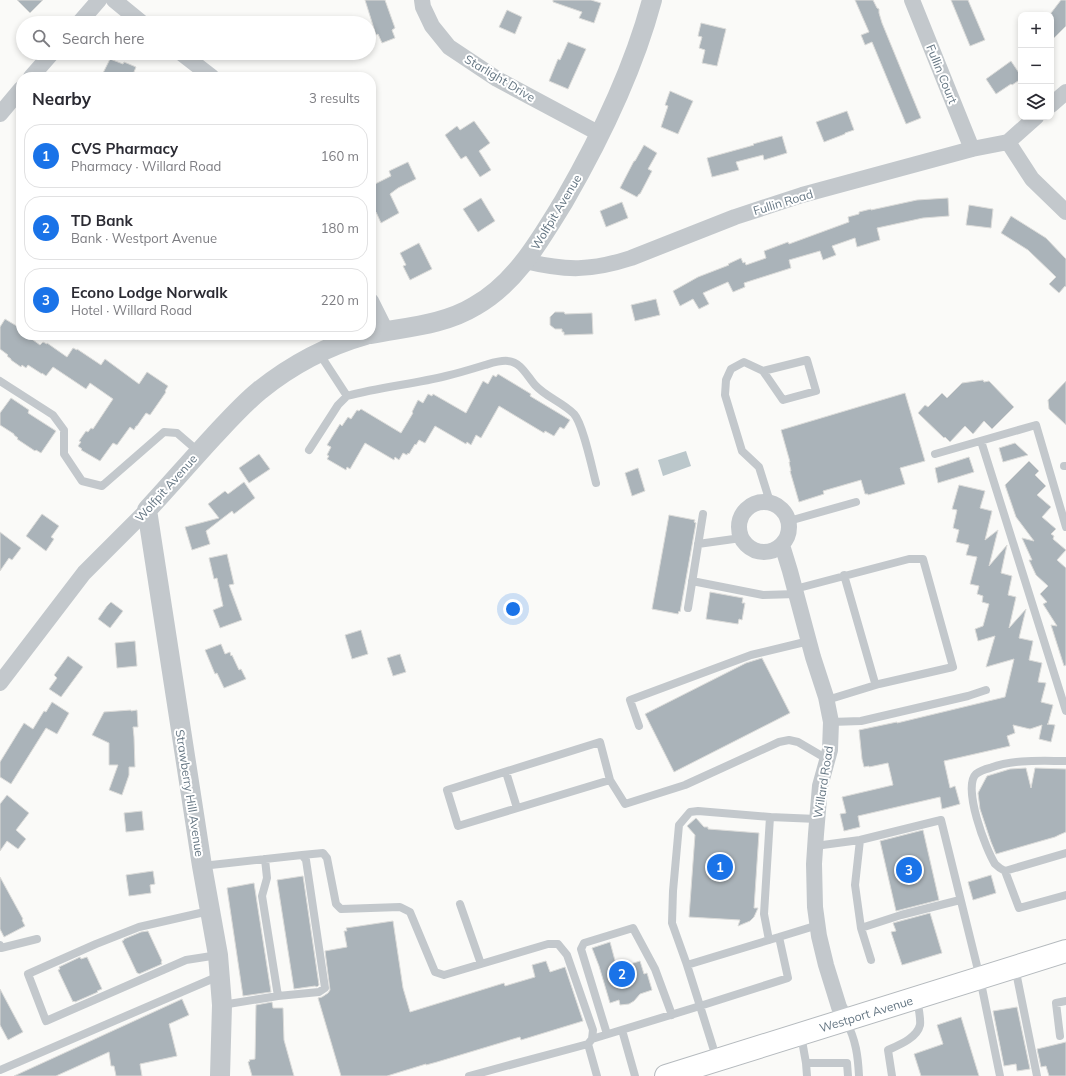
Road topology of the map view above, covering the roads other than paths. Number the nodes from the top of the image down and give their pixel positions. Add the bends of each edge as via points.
1 (99, 0) edge
2 (114, 0) edge
3 (422, 0) edge
4 (652, 0) edge
5 (912, 0) edge
6 (84, 16) edge
7 (133, 16) edge
8 (46, 60) edge
9 (190, 60) edge
10 (35, 72) edge
11 (206, 72) edge
12 (1066, 92) edge
13 (16, 95) edge
14 (1054, 102) edge
15 (0, 113) edge
16 (1033, 120) edge
17 (600, 134) junction
18 (1008, 142) junction
19 (972, 149) junction
20 (1066, 212) edge
21 (525, 261) junction
22 (378, 332) edge
23 (346, 340) edge
24 (327, 345) edge
25 (763, 371) junction
26 (0, 380) edge
27 (348, 396) junction
28 (981, 441) junction
29 (309, 450) dead end
30 (199, 452) junction
31 (935, 454) dead end
32 (596, 483) dead end
33 (770, 502) junction
34 (856, 502) dead end
35 (147, 510) junction
36 (703, 514) dead end
37 (789, 521) junction
38 (1066, 527) edge
39 (741, 538) junction
40 (698, 544) junction
41 (782, 545) junction
42 (844, 575) junction
43 (692, 581) junction
44 (796, 591) junction
45 (688, 608) dead end
46 (809, 640) junction
47 (0, 683) edge
48 (879, 684) junction
49 (986, 690) dead end
50 (827, 700) junction
51 (1066, 710) edge
52 (831, 722) junction
53 (639, 726) dead end
54 (828, 758) junction
55 (1066, 761) edge
56 (506, 772) junction
57 (610, 780) junction
58 (517, 808) junction
59 (770, 817) junction
60 (817, 819) junction
61 (860, 840) junction
62 (815, 846) junction
63 (1066, 853) edge
64 (302, 855) junction
65 (265, 859) junction
66 (202, 866) junction
67 (1005, 871) junction
68 (1066, 895) edge
69 (960, 900) junction
70 (460, 904) dead end
71 (209, 910) junction
72 (818, 925) junction
73 (861, 928) junction
74 (779, 937) junction
75 (37, 939) dead end
76 (770, 940) junction
77 (0, 945) edge
78 (1066, 951) edge
79 (218, 955) junction
80 (871, 960) dead end
81 (481, 964) junction
82 (687, 965) junction
83 (1015, 967) junction
84 (219, 976) junction
85 (980, 978) junction
86 (278, 996) junction
87 (917, 998) junction
88 (1066, 1001) edge
89 (222, 1005) junction
90 (700, 1006) junction
91 (672, 1015) junction
92 (846, 1020) junction
93 (622, 1030) junction
94 (608, 1034) junction
95 (800, 1034) junction
96 (1060, 1036) dead end
97 (590, 1042) junction
98 (717, 1060) junction
99 (806, 1063) junction
100 (0, 1070) edge
101 (220, 1076) edge
102 (469, 1076) edge
103 (597, 1076) edge
104 (635, 1076) edge
105 (668, 1076) edge
106 (807, 1076) edge
107 (848, 1076) edge
108 (859, 1076) edge
109 (892, 1076) edge
110 (1000, 1076) edge
111 (1037, 1076) edge

1 - 6 street
2 - 7 street
3 - 17 street, Starlight Drive via 432,26 449,47 497,79
4 - 17 street, Wolfpit Avenue via 629,72
5 - 19 street, Fullin Court
8 - 10 street
9 - 11 street
12 - 14 street
13 - 15 street
16 - 18 street
17 - 21 street, Wolfpit Avenue via 549,226
18 - 19 street, Fullin Road
18 - 20 street via 1032,179
19 - 21 street, Fullin Road via 802,195 735,217 616,263 567,268
21 - 22 street, Wolfpit Avenue via 500,288 470,309 434,323
23 - 24 street, Wolfpit Avenue
24 - 27 lane
24 - 30 street, Wolfpit Avenue via 258,392
25 - 25 lane via 807,360 816,391 782,400
25 - 33 lane via 744,362 731,369 726,380 725,395 742,451 760,467
26 - 30 lane via 53,415 64,430 64,454 82,481 102,486 164,432 177,433
27 - 29 lane via 338,404
27 - 32 lane via 448,376 496,362 514,362 536,386 576,417
28 - 31 lane
28 - 38 lane via 1036,425
28 - 51 lane
30 - 35 street, Wolfpit Avenue
33 - 37 street via 785,512
33 - 39 street via 754,503 744,511 739,522
34 - 37 lane
35 - 47 street, Wolfpit Avenue via 84,574
35 - 66 street, Strawberry Hill Avenue
36 - 40 lane
37 - 41 street via 790,530
39 - 40 lane
39 - 41 street via 755,551 774,550
40 - 43 lane
41 - 44 street, Willard Road
42 - 44 lane
42 - 48 lane via 876,684
42 - 48 lane via 909,559 923,559 953,667
43 - 44 lane via 763,595
43 - 45 lane
44 - 46 street, Willard Road
46 - 50 street, Willard Road
46 - 53 lane via 751,655 630,700
48 - 50 lane
49 - 52 lane via 861,720
50 - 52 street, Willard Road
52 - 54 street, Willard Road
54 - 57 lane via 798,742 779,742 685,785 625,804
54 - 60 street, Willard Road via 820,786
55 - 67 lane via 1013,762 997,765 974,777 972,783 975,814 993,861
56 - 57 lane via 600,742
56 - 58 lane
56 - 58 lane via 446,790 458,826
57 - 58 lane
59 - 60 lane
59 - 76 lane via 764,914
59 - 82 lane via 698,811 690,812 679,825 672,923
60 - 62 street, Willard Road
61 - 62 lane
61 - 69 lane via 941,820
61 - 73 lane via 855,885
62 - 72 street, Willard Road via 814,883
63 - 67 lane
64 - 65 lane
64 - 81 lane via 323,853 327,858 336,904 341,909 400,907 410,912 435,972 444,975
64 - 86 lane via 306,860 325,988 319,992
65 - 66 lane
65 - 86 lane via 267,878 262,896
66 - 71 street, Strawberry Hill Avenue
67 - 68 lane via 1019,908
69 - 73 lane
69 - 85 lane
70 - 81 lane
71 - 79 street, Strawberry Hill Avenue
71 - 79 lane via 139,927 28,974 46,1021 186,960
72 - 74 lane
72 - 92 street, Willard Road via 838,1007
73 - 80 lane
74 - 76 lane
74 - 90 lane via 788,978
75 - 77 lane via 2,948
76 - 82 lane
78 - 83 main road, Westport Avenue
79 - 84 street, Strawberry Hill Avenue
81 - 97 lane via 548,944 558,944 567,955 593,1030
82 - 90 lane
83 - 85 main road, Westport Avenue
83 - 111 lane
84 - 89 street, Strawberry Hill Avenue
84 - 100 lane
85 - 87 main road, Westport Avenue
85 - 110 lane
86 - 89 lane
87 - 92 main road, Westport Avenue
87 - 109 lane via 920,1024 917,1032 903,1044 888,1050
88 - 96 lane via 1056,1003
89 - 101 street, Strawberry Hill Avenue
90 - 91 lane
90 - 98 lane
91 - 93 lane
91 - 94 lane via 656,969 633,928 584,943 581,949
92 - 95 main road, Westport Avenue
92 - 108 lane via 858,1057
93 - 94 lane
93 - 104 lane
94 - 97 lane
95 - 98 main road, Westport Avenue
95 - 99 lane
97 - 102 lane
97 - 103 lane
98 - 105 main road, Westport Avenue
99 - 106 lane
99 - 107 lane via 848,1063

